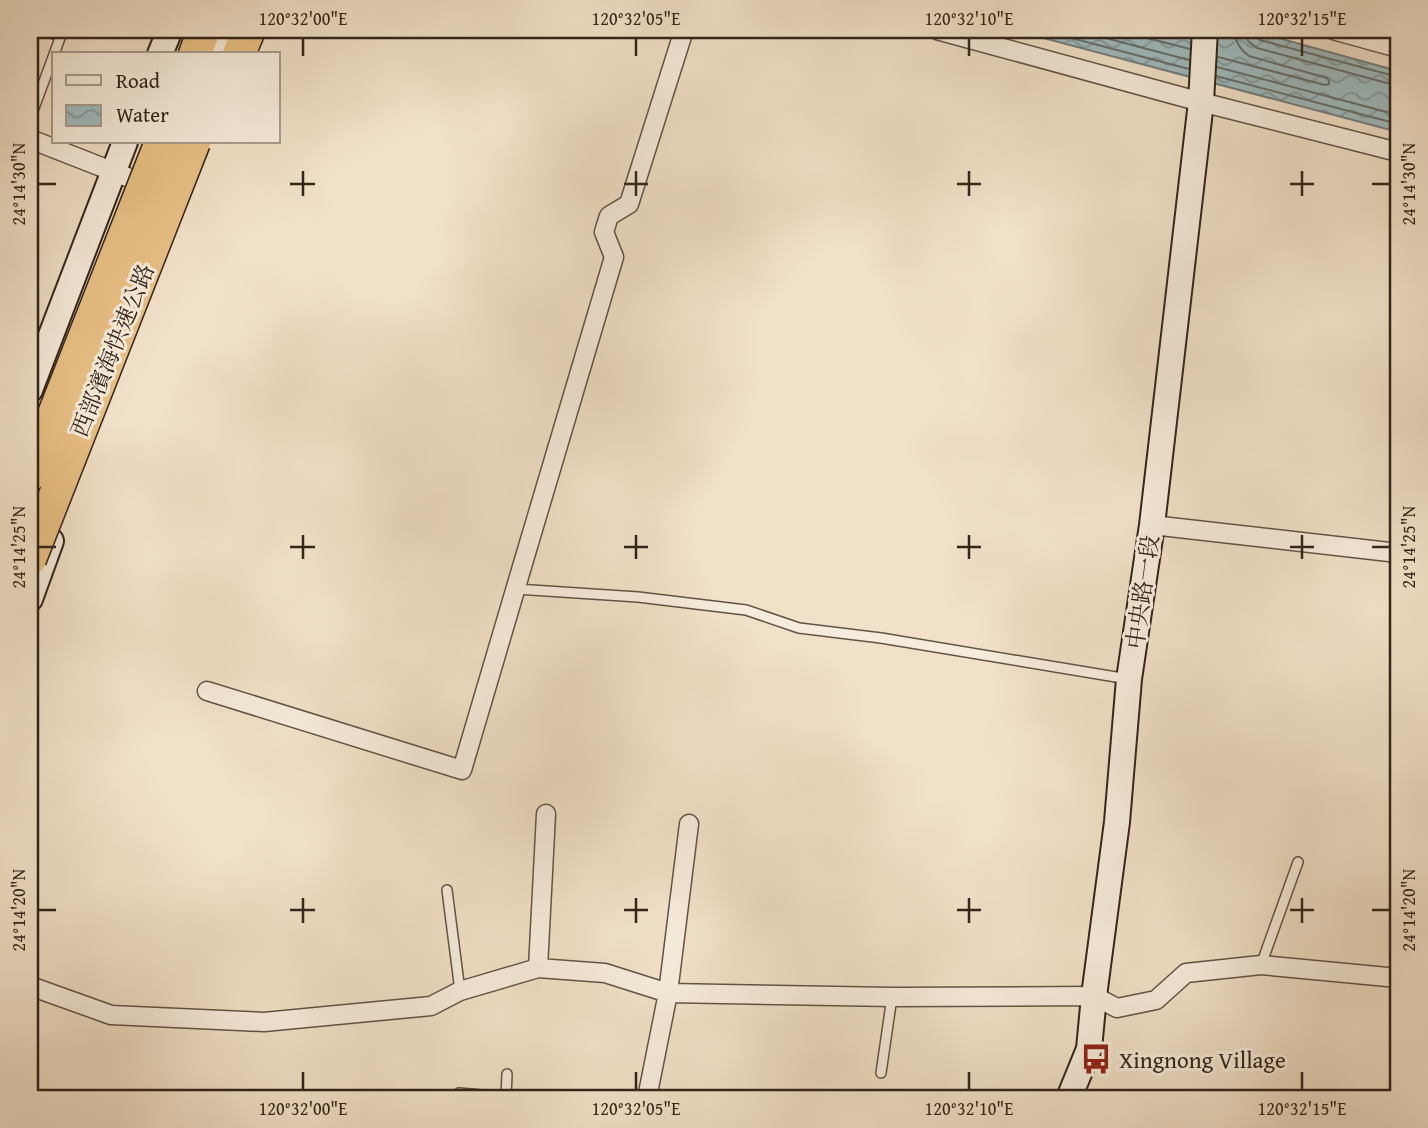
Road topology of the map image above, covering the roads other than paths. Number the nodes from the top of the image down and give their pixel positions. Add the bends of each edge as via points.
1 (41, 30) edge
2 (170, 30) edge
3 (189, 30) edge
4 (204, 30) edge
5 (222, 30) edge
6 (237, 30) edge
7 (249, 30) edge
8 (258, 30) edge
9 (684, 30) edge
10 (937, 30) edge
11 (1205, 30) edge
12 (1333, 30) edge
13 (62, 33) edge
14 (1398, 48) edge
15 (55, 52) edge
16 (161, 52) edge
17 (183, 52) edge
18 (196, 52) edge
19 (213, 52) edge
20 (229, 52) edge
21 (240, 52) edge
22 (248, 52) edge
23 (52, 60) edge
24 (1201, 93) junction
25 (30, 119) edge
26 (30, 139) edge
27 (124, 144) edge
28 (181, 144) edge
29 (1398, 152) edge
30 (113, 172) junction
31 (159, 189) junction
32 (185, 200) junction
33 (30, 390) edge
34 (30, 475) edge
35 (30, 514) edge
36 (1152, 524) junction
37 (1398, 553) edge
38 (35, 555) edge
39 (516, 589) junction
40 (30, 599) edge
41 (1129, 679) junction
42 (207, 691) dead end
43 (546, 814) dead end
44 (689, 824) dead end
45 (1298, 862) dead end
46 (447, 890) dead end
47 (1261, 965) junction
48 (538, 968) junction
49 (1398, 978) edge
50 (30, 986) edge
51 (460, 991) junction
52 (668, 993) junction
53 (1094, 996) junction
54 (892, 997) junction
55 (881, 1073) dead end
56 (507, 1074) dead end
57 (459, 1093) dead end
58 (506, 1098) edge
59 (647, 1098) edge
60 (1069, 1098) edge

1 - 13 lane
2 - 16 street
3 - 17 highway
4 - 18 highway
5 - 19 street
6 - 20 highway
7 - 21 highway
8 - 22 street
9 - 39 street via 629,204 609,216 604,232 614,257
10 - 24 street
11 - 24 street, 中央路一段
12 - 14 street
13 - 15 lane
23 - 25 lane
24 - 29 street
24 - 36 street, 中央路一段
26 - 30 street
27 - 30 street
28 - 31 street
28 - 32 street
28 - 34 highway, 西部濱海快速公路, bridge
28 - 38 highway, 西部濱海快速公路, bridge
30 - 31 street
30 - 33 street
31 - 32 street
31 - 35 street
32 - 38 street
36 - 37 street
36 - 41 street, 中央路一段
38 - 40 street
39 - 41 lane via 746,610 799,628
39 - 42 street via 462,770
41 - 53 street, 中央路一段
43 - 48 street
44 - 52 street
45 - 47 lane
46 - 51 lane
47 - 49 street
47 - 53 street via 1186,973 1156,1000 1117,1008
48 - 51 street
48 - 52 street via 605,973
50 - 51 street via 111,1015 264,1022 431,1006
52 - 54 street
52 - 59 street
53 - 54 street
53 - 60 street, 中央路一段 via 1089,1049
54 - 55 lane
56 - 58 lane
57 - 58 lane

